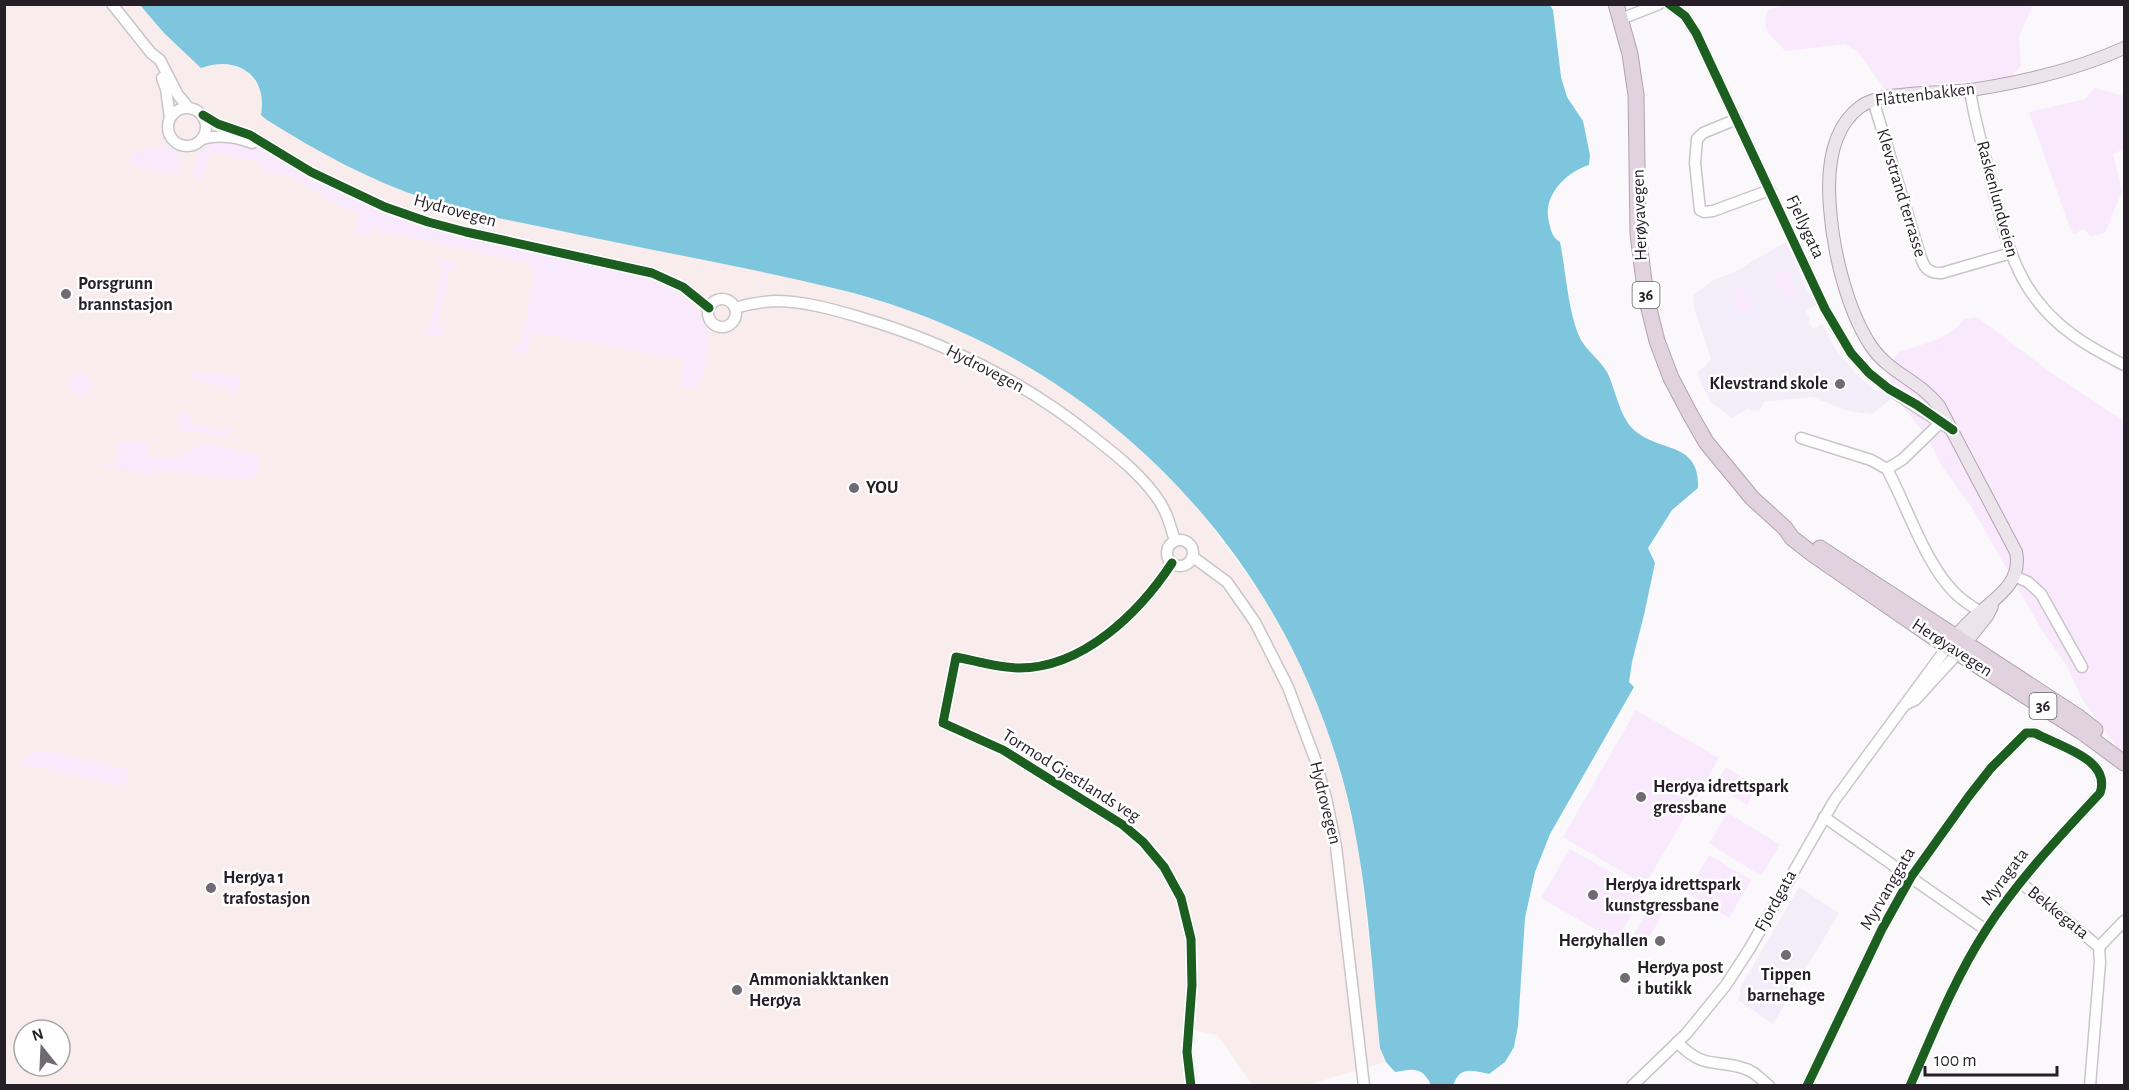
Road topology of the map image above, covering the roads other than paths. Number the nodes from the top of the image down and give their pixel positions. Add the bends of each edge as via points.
1 (112, 4) edge
2 (1616, 4) edge
3 (1659, 4) edge
4 (1669, 4) edge
5 (1621, 20) junction
6 (2124, 48) edge
7 (151, 52) junction
8 (1970, 90) junction
9 (1873, 100) junction
10 (188, 107) junction
11 (203, 115) junction
12 (170, 117) junction
13 (1737, 119) junction
14 (202, 139) junction
15 (269, 148) junction
16 (1770, 190) junction
17 (2011, 253) junction
18 (709, 308) junction
19 (735, 308) junction
20 (2124, 365) edge
21 (1941, 423) junction
22 (1953, 430) junction
23 (1801, 438) dead end
24 (1887, 469) junction
25 (1175, 540) junction
26 (1193, 557) junction
27 (1172, 563) junction
28 (2014, 576) junction
29 (1984, 614) junction
30 (1957, 644) junction
31 (2082, 667) dead end
32 (2031, 732) joint
33 (2124, 756) edge
34 (2124, 763) edge
35 (1824, 817) junction
36 (1911, 877) junction
37 (2021, 883) junction
38 (2124, 921) edge
39 (1986, 930) junction
40 (2099, 947) junction
41 (1677, 1042) junction
42 (1191, 1086) edge
43 (1364, 1086) edge
44 (1632, 1086) edge
45 (1768, 1086) edge
46 (1807, 1086) edge
47 (1910, 1086) edge
48 (2090, 1086) edge

1 - 7 street
2 - 5 highway, Herøyavegen / 36
3 - 5 street
4 - 13 street, Fjellygata via 1691,23
5 - 30 highway, Herøyavegen / 36 via 1636,95 1640,258 1646,297 1657,341 1679,395 1706,441 1792,538 1824,563
6 - 8 main road, Flåttenbakken via 2067,70
7 - 10 street via 160,60
7 - 12 street via 166,89
8 - 9 main road, Flåttenbakken
8 - 17 street, Raskenlundveien
9 - 17 street, Klevstrand terrasse via 1927,270 1942,273
9 - 22 main road, Flåttenbakken via 1844,124 1831,156 1830,211 1840,263 1857,318 1871,346 1887,365 1933,399
10 - 11 street
10 - 12 street
11 - 14 street via 207,127
11 - 15 street, Hydrovegen via 250,135
12 - 14 street via 168,128 174,141 188,146
13 - 16 street, Fjellygata
13 - 16 street, Fjellygata via 1696,138 1700,210 1713,212
14 - 15 street, Hydrovegen via 227,136
15 - 18 street, Hydrovegen via 402,214 652,273 683,287
16 - 21 street, Fjellygata via 1825,309 1851,353 1869,373
17 - 20 street, Raskenlundveien via 2028,289 2054,319 2089,346
18 - 19 street via 722,299
18 - 19 street via 710,320 720,327 733,322
19 - 25 street, Hydrovegen via 777,301 817,306 905,332 966,356 1051,405 1127,465 1156,495
21 - 22 street, Fjellygata
21 - 24 street
22 - 28 main road, Flåttenbakken via 2014,545 2018,562
23 - 24 street via 1871,460
24 - 29 street via 1941,576 1956,594
25 - 26 street via 1191,544
25 - 27 street via 1167,551
26 - 27 street via 1187,565
26 - 43 street, Hydrovegen via 1227,582 1255,622 1288,687 1315,759 1336,846
27 - 42 street, Tormod Gjestlands veg via 1113,629 1066,659 1017,668 956,657 943,723 1003,750 1123,825 1164,867 1181,898 1191,939 1187,1052
28 - 29 main road
28 - 31 street via 2041,594
29 - 30 main road
30 - 33 highway, Herøyavegen / 36 via 2082,720
30 - 34 highway, Herøyavegen / 36
30 - 35 street, Fjordgata via 1854,772
32 - 36 street, Myrvanggata via 2017,740 1991,768
32 - 37 street, Myragata via 2088,759 2102,776 2103,784 2100,793
35 - 36 street
35 - 41 street, Fjordgata via 1737,968
36 - 39 street
36 - 46 street, Myrvanggata
37 - 39 street, Myragata
37 - 40 street, Bekkegata
38 - 40 street
39 - 47 street, Myragata via 1944,1009
40 - 48 street, Bekkegata
41 - 44 street, Fjordgata
41 - 45 street via 1693,1057 1748,1070

